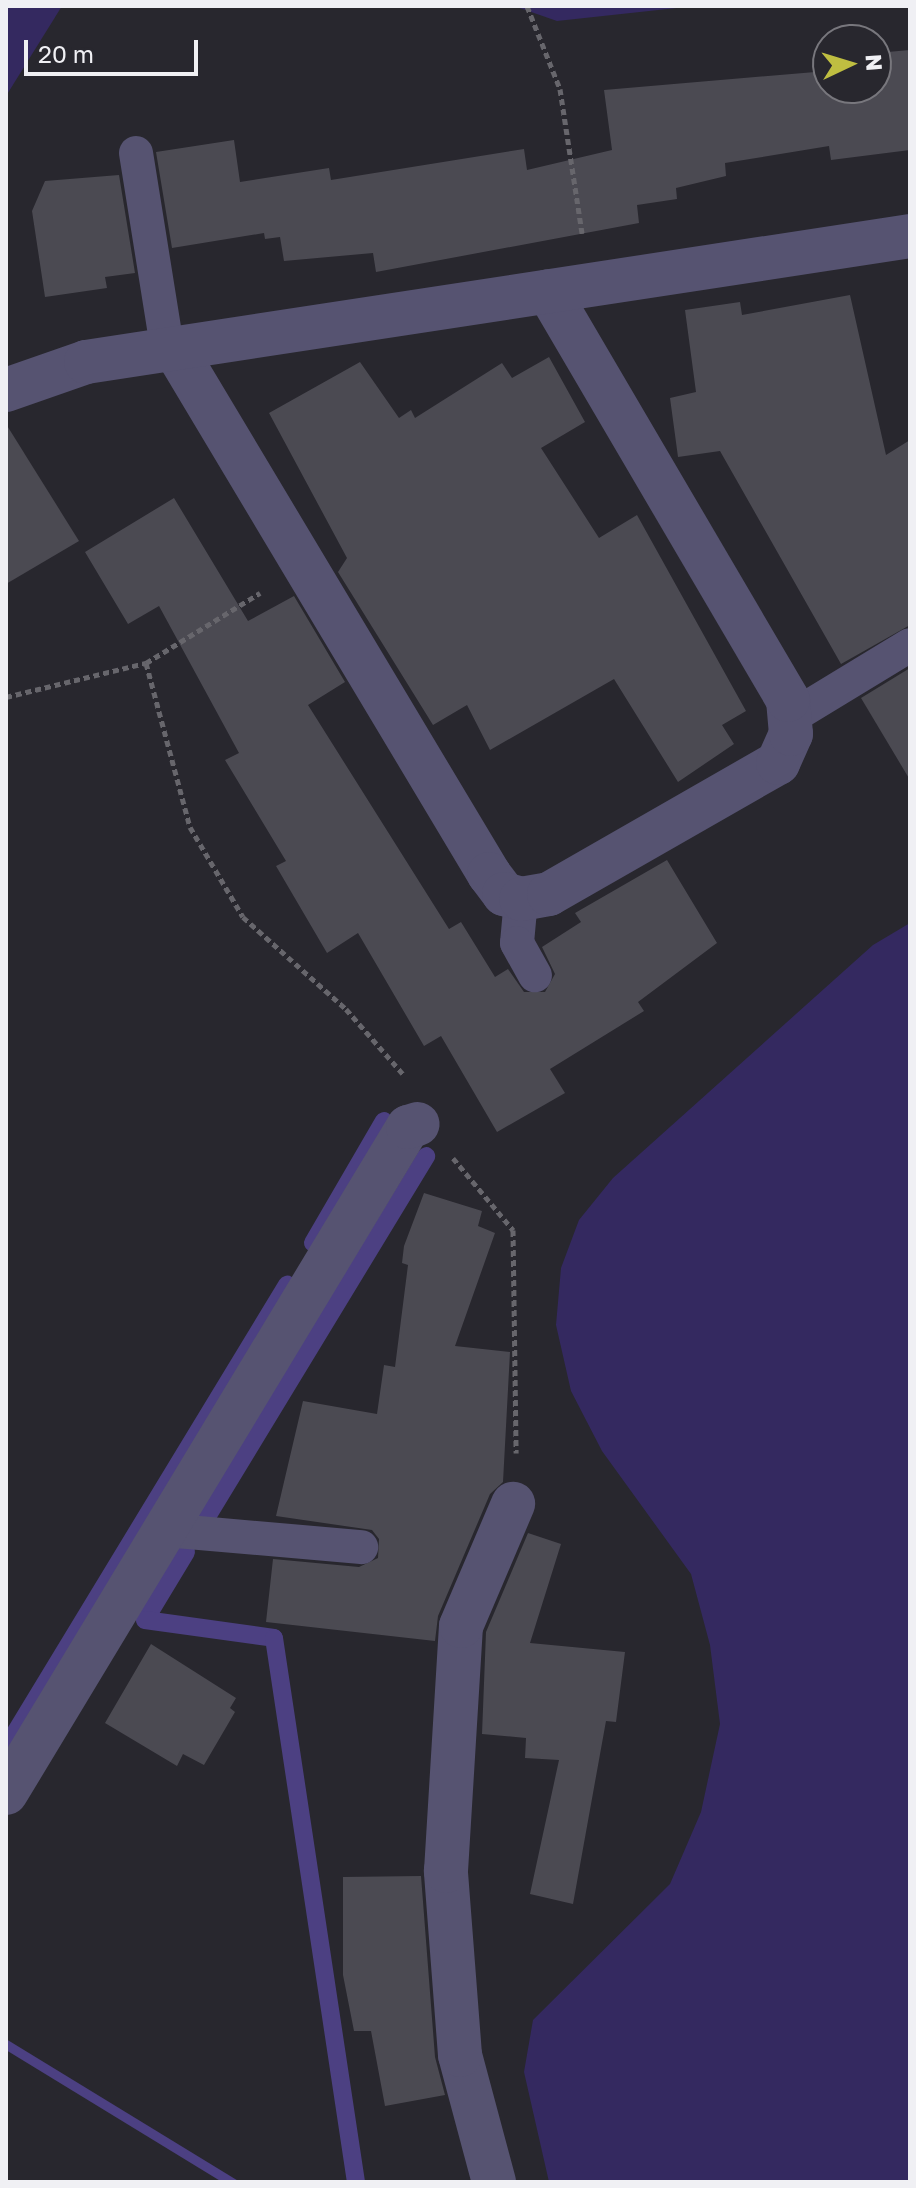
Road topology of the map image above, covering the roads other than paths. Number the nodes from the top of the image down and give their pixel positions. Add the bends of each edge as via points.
1 (136, 153) dead end
2 (910, 236) edge
3 (548, 291) junction
4 (172, 352) junction
5 (6, 390) edge
6 (910, 645) edge
7 (790, 718) junction
8 (521, 899) junction
9 (535, 975) dead end
10 (420, 1125) road end
11 (513, 1504) road end
12 (165, 1530) junction
13 (361, 1547) dead end
14 (6, 1793) edge
15 (494, 2182) edge

1 - 4 lane
2 - 3 street
3 - 4 street
3 - 7 street via 788,700
4 - 5 street via 86,362
4 - 8 street via 489,874 504,894
6 - 7 lane
7 - 8 street via 791,734 778,763 549,894
8 - 9 lane via 517,943
10 - 12 street via 408,1127
11 - 15 street via 461,1626 446,1871 460,2055
12 - 13 lane
12 - 14 street

